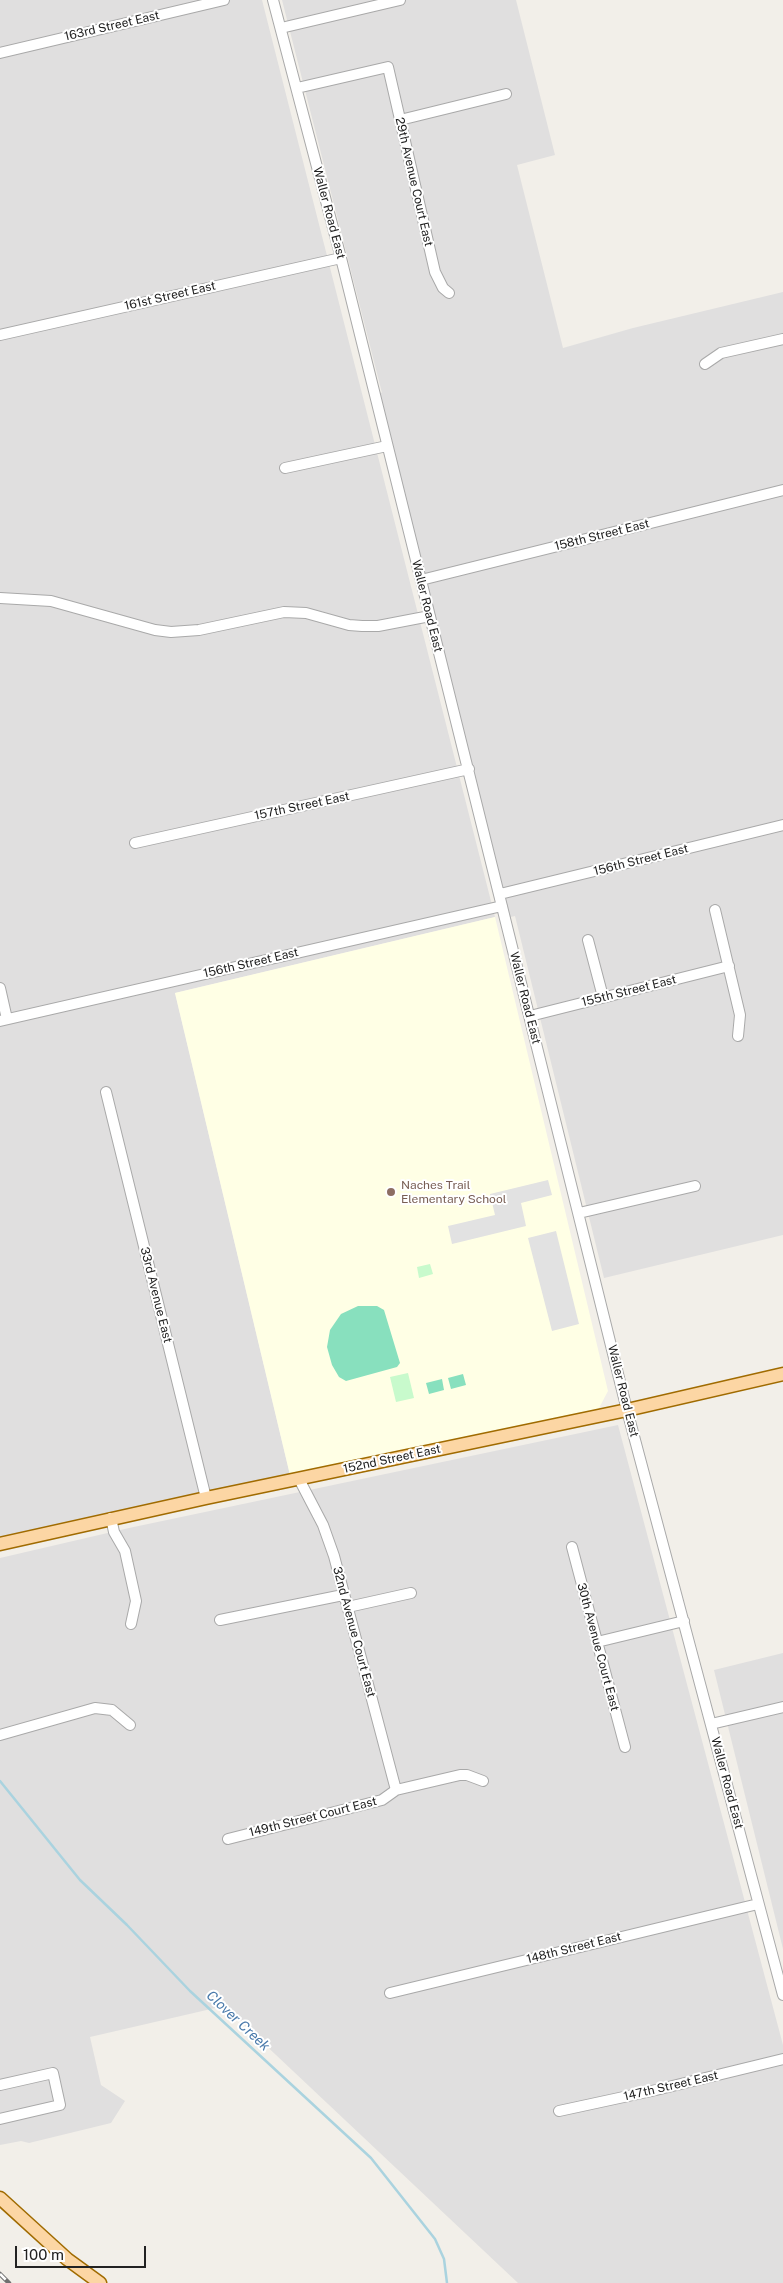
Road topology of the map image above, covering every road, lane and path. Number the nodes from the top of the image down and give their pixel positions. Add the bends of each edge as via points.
1 (224, 0) edge
2 (273, 0) edge
3 (400, 0) edge
4 (281, 28) junction
5 (0, 53) edge
6 (297, 88) junction
7 (506, 94) dead end
8 (400, 120) junction
9 (341, 258) junction
10 (449, 293) dead end
11 (0, 335) edge
12 (783, 339) edge
13 (705, 364) dead end
14 (387, 446) junction
15 (285, 468) dead end
16 (783, 490) edge
17 (421, 580) junction
18 (0, 598) edge
19 (430, 616) junction
20 (469, 769) junction
21 (783, 825) edge
22 (136, 844) dead end
23 (500, 894) junction
24 (502, 906) junction
25 (715, 910) dead end
26 (588, 940) dead end
27 (729, 966) junction
28 (0, 988) edge
29 (603, 997) junction
30 (530, 1016) junction
31 (3, 1020) edge
32 (738, 1036) dead end
33 (106, 1092) dead end
34 (695, 1186) dead end
35 (578, 1213) junction
36 (783, 1374) edge
37 (627, 1410) junction
38 (299, 1479) junction
39 (206, 1498) junction
40 (110, 1518) junction
41 (0, 1544) edge
42 (572, 1547) dead end
43 (411, 1593) dead end
44 (343, 1595) junction
45 (348, 1607) junction
46 (220, 1620) dead end
47 (684, 1621) junction
48 (131, 1624) dead end
49 (597, 1642) junction
50 (783, 1707) edge
51 (711, 1724) junction
52 (130, 1725) dead end
53 (0, 1734) edge
54 (625, 1747) dead end
55 (483, 1781) dead end
56 (396, 1790) junction
57 (228, 1839) dead end
58 (758, 1904) junction
59 (782, 1983) edge
60 (390, 1993) dead end
61 (783, 1996) edge
62 (783, 2059) edge
63 (0, 2085) edge
64 (559, 2111) dead end
65 (0, 2119) edge
66 (0, 2198) edge
67 (100, 2283) edge

1 - 5 street, 163rd Street East
2 - 4 street, Waller Road East
3 - 4 street
4 - 6 street, Waller Road East
6 - 8 street, 29th Avenue Court East via 388,67
6 - 9 street, Waller Road East
7 - 8 street
8 - 10 street, 29th Avenue Court East via 435,272
9 - 11 street, 161st Street East
9 - 14 street, Waller Road East
12 - 13 street via 721,353
14 - 15 street
14 - 17 street, Waller Road East
16 - 17 street, 158th Street East
17 - 19 street, Waller Road East
18 - 19 street via 51,601 171,632 199,630 284,612 306,613 362,626
19 - 20 street, Waller Road East
20 - 22 street, 157th Street East
20 - 23 street, Waller Road East
21 - 23 street, 156th Street East
23 - 24 street, Waller Road East
24 - 30 street, Waller Road East
24 - 31 street, 156th Street East
25 - 27 street
26 - 29 street
27 - 29 street, 155th Street East
27 - 32 street via 740,1015
28 - 31 street
29 - 30 street, 155th Street East
30 - 35 street, Waller Road East
33 - 39 street, 33rd Avenue East
34 - 35 street
35 - 37 street, Waller Road East
36 - 37 main road, 152nd Street East
37 - 38 main road, 152nd Street East
37 - 47 street, Waller Road East
38 - 39 main road, 152nd Street East
38 - 44 street, 32nd Avenue Court East via 323,1525
39 - 40 main road, 152nd Street East
40 - 41 main road, 152nd Street East
40 - 48 street via 125,1551 136,1601
42 - 49 street, 30th Avenue Court East
43 - 45 street
44 - 45 street, 32nd Avenue Court East
44 - 46 street
45 - 56 street, 32nd Avenue Court East
47 - 49 street
47 - 51 street, Waller Road East
49 - 54 street, 30th Avenue Court East
50 - 51 street
51 - 58 street, Waller Road East
52 - 53 street via 112,1710 95,1708
55 - 56 street, 149th Street Court East via 460,1775
56 - 57 street, 149th Street Court East via 382,1800
58 - 59 street, Waller Road East
58 - 60 street, 148th Street East
59 - 61 street, Waller Road East
62 - 64 street, 147th Street East
63 - 65 street via 53,2073 60,2105
66 - 67 main road via 60,2253

